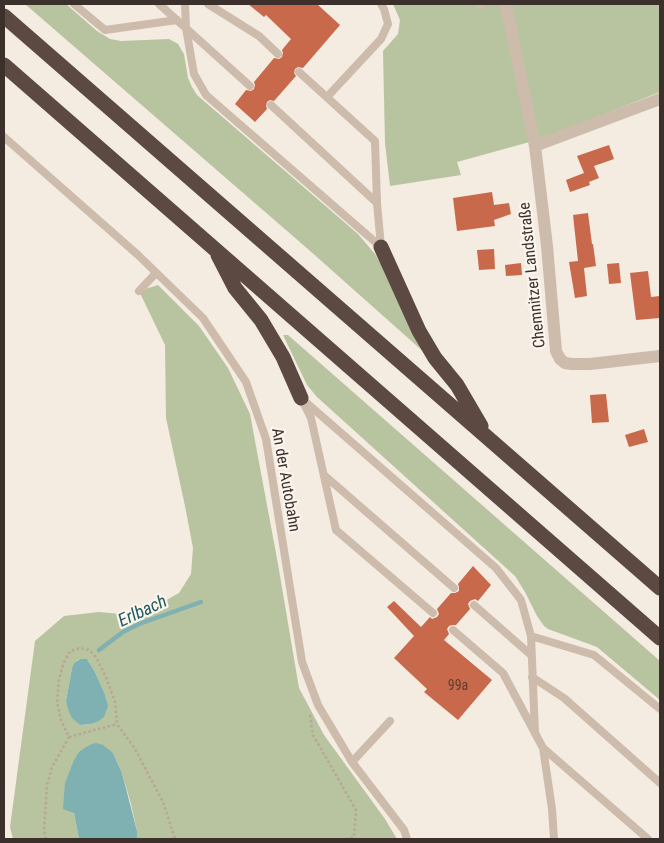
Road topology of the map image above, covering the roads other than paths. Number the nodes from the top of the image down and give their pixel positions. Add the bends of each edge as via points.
1 (74, 4) edge
2 (158, 4) edge
3 (185, 4) edge
4 (208, 4) edge
5 (381, 4) edge
6 (506, 4) edge
7 (4, 16) edge
8 (177, 20) junction
9 (186, 28) junction
10 (278, 54) dead end
11 (4, 65) edge
12 (299, 72) dead end
13 (250, 86) dead end
14 (327, 97) junction
15 (660, 98) edge
16 (270, 105) dead end
17 (4, 138) edge
18 (535, 146) junction
19 (377, 202) junction
20 (381, 247) junction
21 (215, 249) junction
22 (156, 273) junction
23 (139, 291) dead end
24 (660, 356) edge
25 (301, 398) junction
26 (488, 438) junction
27 (324, 475) junction
28 (454, 588) dead end
29 (660, 588) edge
30 (474, 605) dead end
31 (433, 613) dead end
32 (452, 630) dead end
33 (530, 636) junction
34 (660, 638) edge
35 (531, 655) junction
36 (532, 677) junction
37 (660, 709) edge
38 (390, 721) dead end
39 (535, 733) junction
40 (544, 748) junction
41 (352, 762) junction
42 (660, 783) edge
43 (407, 839) edge
44 (554, 839) edge
45 (648, 839) edge

1 - 8 lane via 105,30
2 - 8 lane
3 - 9 lane
4 - 10 lane via 259,36
5 - 14 lane via 388,24 382,39
6 - 18 street, Chemnitzer Landstraße
7 - 26 highway
8 - 9 lane
9 - 13 lane
9 - 20 lane via 194,74 206,94
11 - 21 highway
12 - 14 lane
14 - 19 lane via 375,141
15 - 18 street
16 - 19 lane
17 - 22 lane, An der Autobahn
18 - 24 street, Chemnitzer Landstraße via 556,351 560,359 565,363 590,364
19 - 20 lane
20 - 26 highway via 419,331
21 - 25 highway via 235,288 261,320 283,357
21 - 34 highway
22 - 23 lane
22 - 41 lane, An der Autobahn via 203,318 246,382 266,439 302,662 318,706
25 - 27 lane via 310,418
25 - 33 lane via 496,568 522,600
26 - 29 highway
27 - 28 lane
27 - 31 lane via 336,530
30 - 35 lane
32 - 39 lane via 503,673
33 - 35 lane
33 - 37 lane via 594,655
35 - 36 lane
36 - 39 lane
36 - 42 lane via 564,698
38 - 41 lane
39 - 40 lane
40 - 44 lane
40 - 45 lane
41 - 43 lane, An der Autobahn via 404,830

